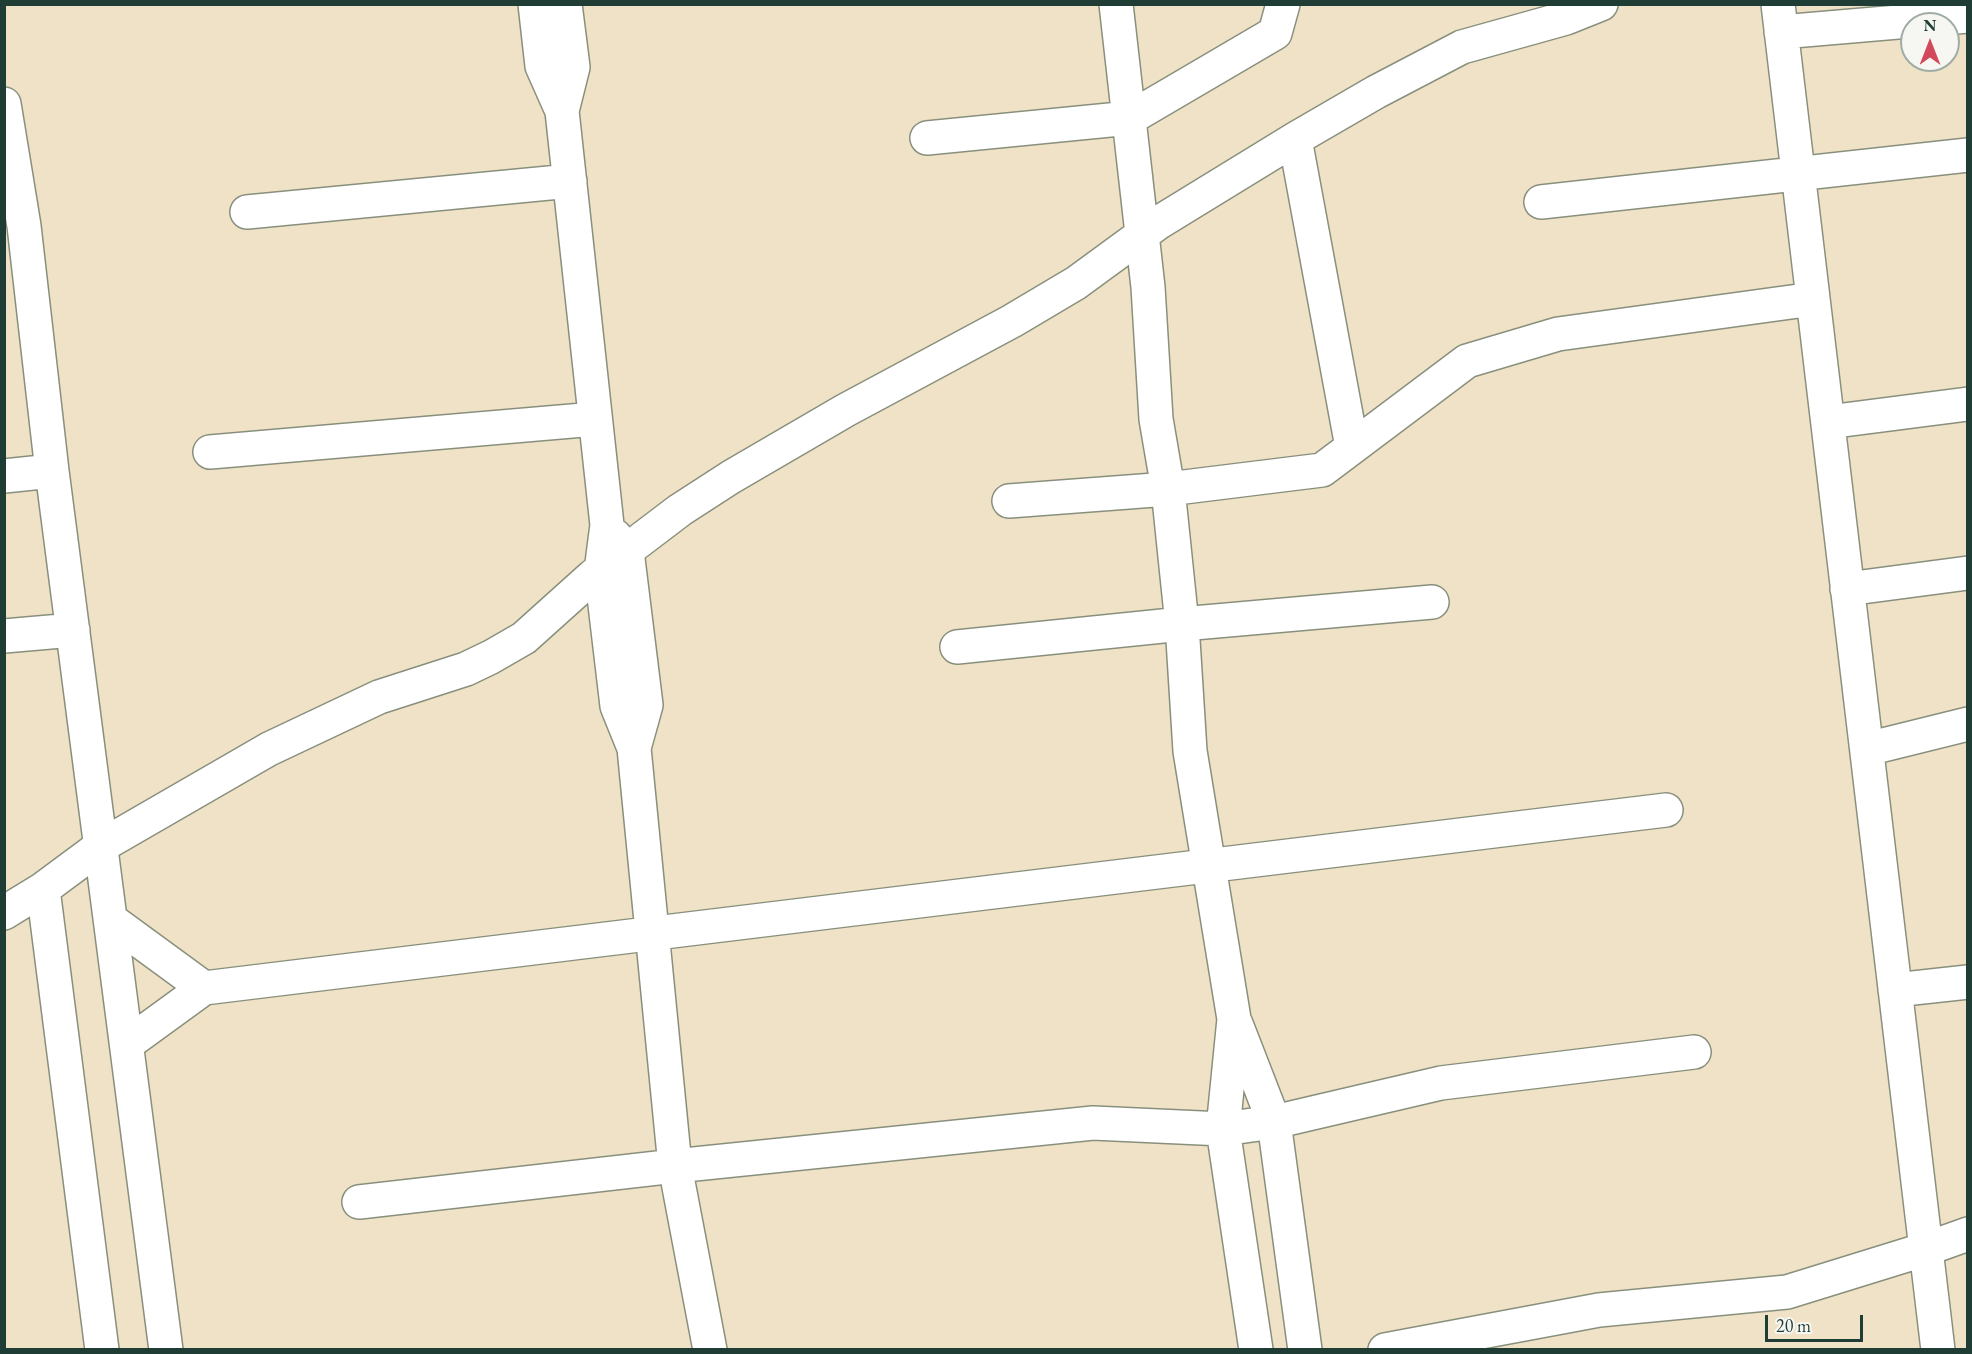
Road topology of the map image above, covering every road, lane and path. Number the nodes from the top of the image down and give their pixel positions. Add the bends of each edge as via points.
1 (534, 4) edge
2 (566, 4) edge
3 (1116, 4) edge
4 (1283, 4) edge
5 (1522, 4) edge
6 (1601, 4) edge
7 (1968, 16) edge
8 (1779, 18) edge
9 (1496, 37) junction
10 (4, 104) edge
11 (562, 111) junction
12 (1130, 118) junction
13 (927, 138) dead end
14 (1295, 139) junction
15 (1968, 155) edge
16 (1798, 173) junction
17 (570, 182) junction
18 (1541, 202) dead end
19 (247, 212) dead end
20 (14, 227) edge
21 (1142, 235) junction
22 (1813, 299) junction
23 (1968, 404) edge
24 (595, 419) junction
25 (1828, 422) junction
26 (1352, 447) junction
27 (210, 452) dead end
28 (52, 471) junction
29 (4, 476) edge
30 (1168, 489) junction
31 (1009, 501) dead end
32 (607, 525) junction
33 (627, 551) junction
34 (601, 571) junction
35 (1968, 573) edge
36 (1847, 589) junction
37 (1432, 602) dead end
38 (1182, 624) junction
39 (73, 630) junction
40 (4, 636) edge
41 (957, 647) dead end
42 (1968, 724) edge
43 (634, 748) junction
44 (1867, 749) junction
45 (1666, 810) dead end
46 (101, 846) junction
47 (1209, 866) junction
48 (43, 889) junction
49 (4, 913) edge
50 (111, 920) junction
51 (652, 933) junction
52 (1968, 982) edge
53 (204, 988) junction
54 (1895, 990) junction
55 (1234, 1019) junction
56 (127, 1044) junction
57 (1694, 1052) dead end
58 (1274, 1122) junction
59 (1223, 1129) junction
60 (675, 1167) junction
61 (359, 1202) dead end
62 (1968, 1234) edge
63 (1926, 1249) junction
64 (102, 1350) edge
65 (166, 1350) edge
66 (710, 1350) edge
67 (1256, 1350) edge
68 (1305, 1350) edge
69 (1385, 1350) edge
70 (1938, 1350) edge

1 - 11 street via 542,66
2 - 11 street via 573,67
3 - 12 street
4 - 12 street via 1275,33
5 - 9 street
6 - 9 street
7 - 8 street
8 - 16 street
9 - 14 street via 1462,47
10 - 20 street
11 - 17 street
12 - 13 street
12 - 21 street
14 - 21 street
14 - 26 street
15 - 16 street
16 - 18 street
16 - 22 street
17 - 19 street
17 - 24 street
20 - 28 street
21 - 30 street via 1156,419
21 - 33 street via 1077,283 731,477
22 - 25 street
22 - 26 street via 1558,334 1467,361
23 - 25 street
24 - 27 street
24 - 32 street
25 - 36 street
26 - 30 street via 1322,470
28 - 29 street
28 - 39 street
30 - 31 street
30 - 38 street
32 - 33 street
32 - 34 street
33 - 34 street
33 - 43 street via 646,705
34 - 43 street via 617,706
34 - 46 street via 524,638 491,657 379,697 269,749
35 - 36 street
36 - 44 street
37 - 38 street
38 - 41 street
38 - 47 street via 1190,751
39 - 40 street
39 - 46 street
42 - 44 street
43 - 51 street
44 - 54 street
45 - 47 street
46 - 48 street
46 - 50 street
47 - 51 street
47 - 55 street
48 - 49 street
48 - 64 street
50 - 53 street
50 - 56 street
51 - 53 street
51 - 60 street
52 - 54 street
53 - 56 street
54 - 63 street
55 - 58 street
55 - 59 street
56 - 65 street
57 - 58 street via 1441,1083
58 - 59 street
58 - 68 street
59 - 60 street via 1092,1123
59 - 67 street
60 - 61 street
60 - 66 street
62 - 63 street
63 - 69 street via 1787,1292 1599,1310
63 - 70 street

